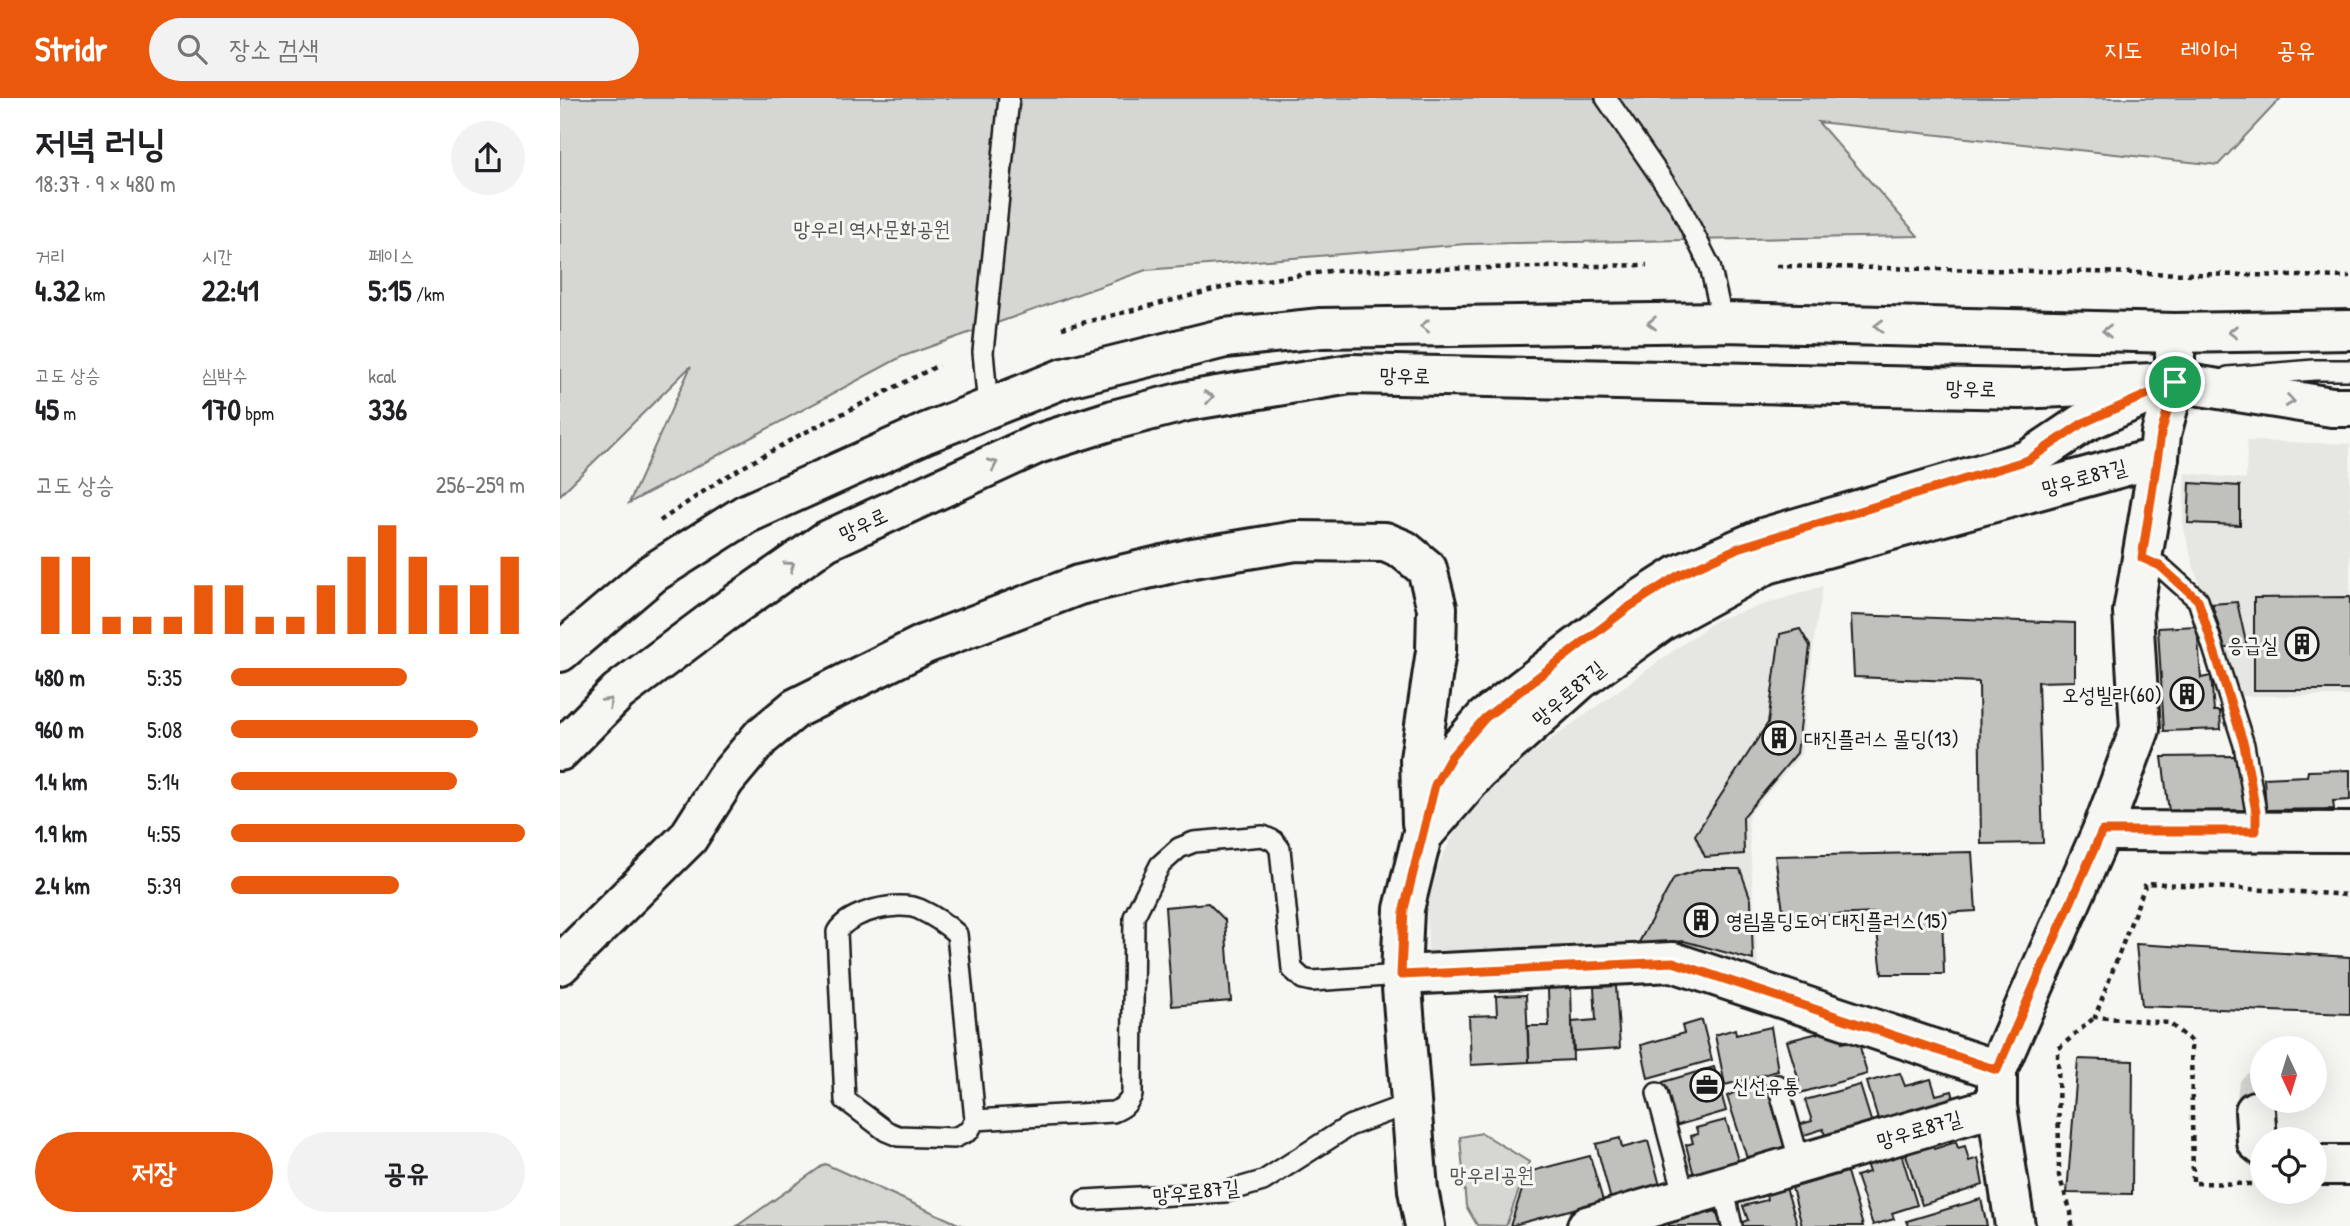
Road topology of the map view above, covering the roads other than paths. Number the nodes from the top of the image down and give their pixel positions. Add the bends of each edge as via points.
1 (1009, 98) edge
2 (1605, 98) edge
3 (1723, 322) junction
4 (2350, 330) edge
5 (2175, 333) junction
6 (2350, 370) edge
7 (2175, 382) junction
8 (2350, 407) edge
9 (988, 408) junction
10 (2159, 457) junction
11 (2142, 558) junction
12 (560, 652) edge
13 (560, 751) edge
14 (2102, 831) junction
15 (2256, 831) junction
16 (2350, 832) edge
17 (1422, 836) junction
18 (560, 965) edge
19 (1401, 975) junction
20 (1778, 1085) dead end
21 (1997, 1088) junction
22 (1657, 1093) dead end
23 (1410, 1103) junction
24 (975, 1120) junction
25 (1800, 1164) junction
26 (2327, 1165) edge
27 (2350, 1165) edge
28 (1723, 1186) junction
29 (1685, 1197) junction
30 (1085, 1200) dead end
31 (1425, 1226) edge
32 (1587, 1226) edge
33 (1732, 1226) edge
34 (2015, 1226) edge

1 - 9 lane via 983,352
2 - 3 lane via 1679,204 1710,266
5 -> 3 street
3 -> 9 street via 1321,328 1225,338 1064,378
4 -> 5 street
5 - 7 street
6 - 7 lane
7 -> 8 street, 망우로
7 - 10 street
13 -> 7 street, 망우로 via 618,692 826,541 1037,444 1187,401 1350,374 2020,389
7 - 17 street, 망우로87길 via 2083,423 2028,460 1766,537 1679,575 1629,607 1485,718 1451,757 1435,785
9 - 12 street via 746,514 653,573
10 - 11 street
10 - 17 street, 망우로87길 via 1767,564 1662,621 1580,680 1477,772
11 - 14 street via 2133,612 2140,729
11 - 15 lane via 2160,566 2198,600 2244,745
14 - 15 street
14 - 21 street
15 - 16 street
17 - 18 street via 1420,760 1436,651 1437,608 1427,569 1404,550 1385,542 1296,541 1193,558 1079,585 925,644 796,708 761,737 725,780 688,838
17 - 19 street, 망우로87길 via 1404,909
19 - 21 street via 1673,962
19 - 23 street, 망우로87길
19 - 24 lane via 1303,979 1292,969 1280,849 1274,841 1251,836 1194,842 1160,865 1134,917 1132,1095 1128,1103 1113,1112
20 - 25 lane
21 - 25 street, 망우로87길
21 - 34 street
22 - 29 lane
23 - 30 lane, 망우로87길 via 1349,1126 1263,1181 1245,1187
23 - 31 street, 망우로87길
24 - 24 lane via 957,934 908,906 871,910 848,920 837,932 845,1100 898,1136 954,1138 969,1131
25 - 28 street, 망우로87길
26 - 27 street
28 - 29 street, 망우로87길
28 - 33 lane
29 - 32 street, 망우로87길

